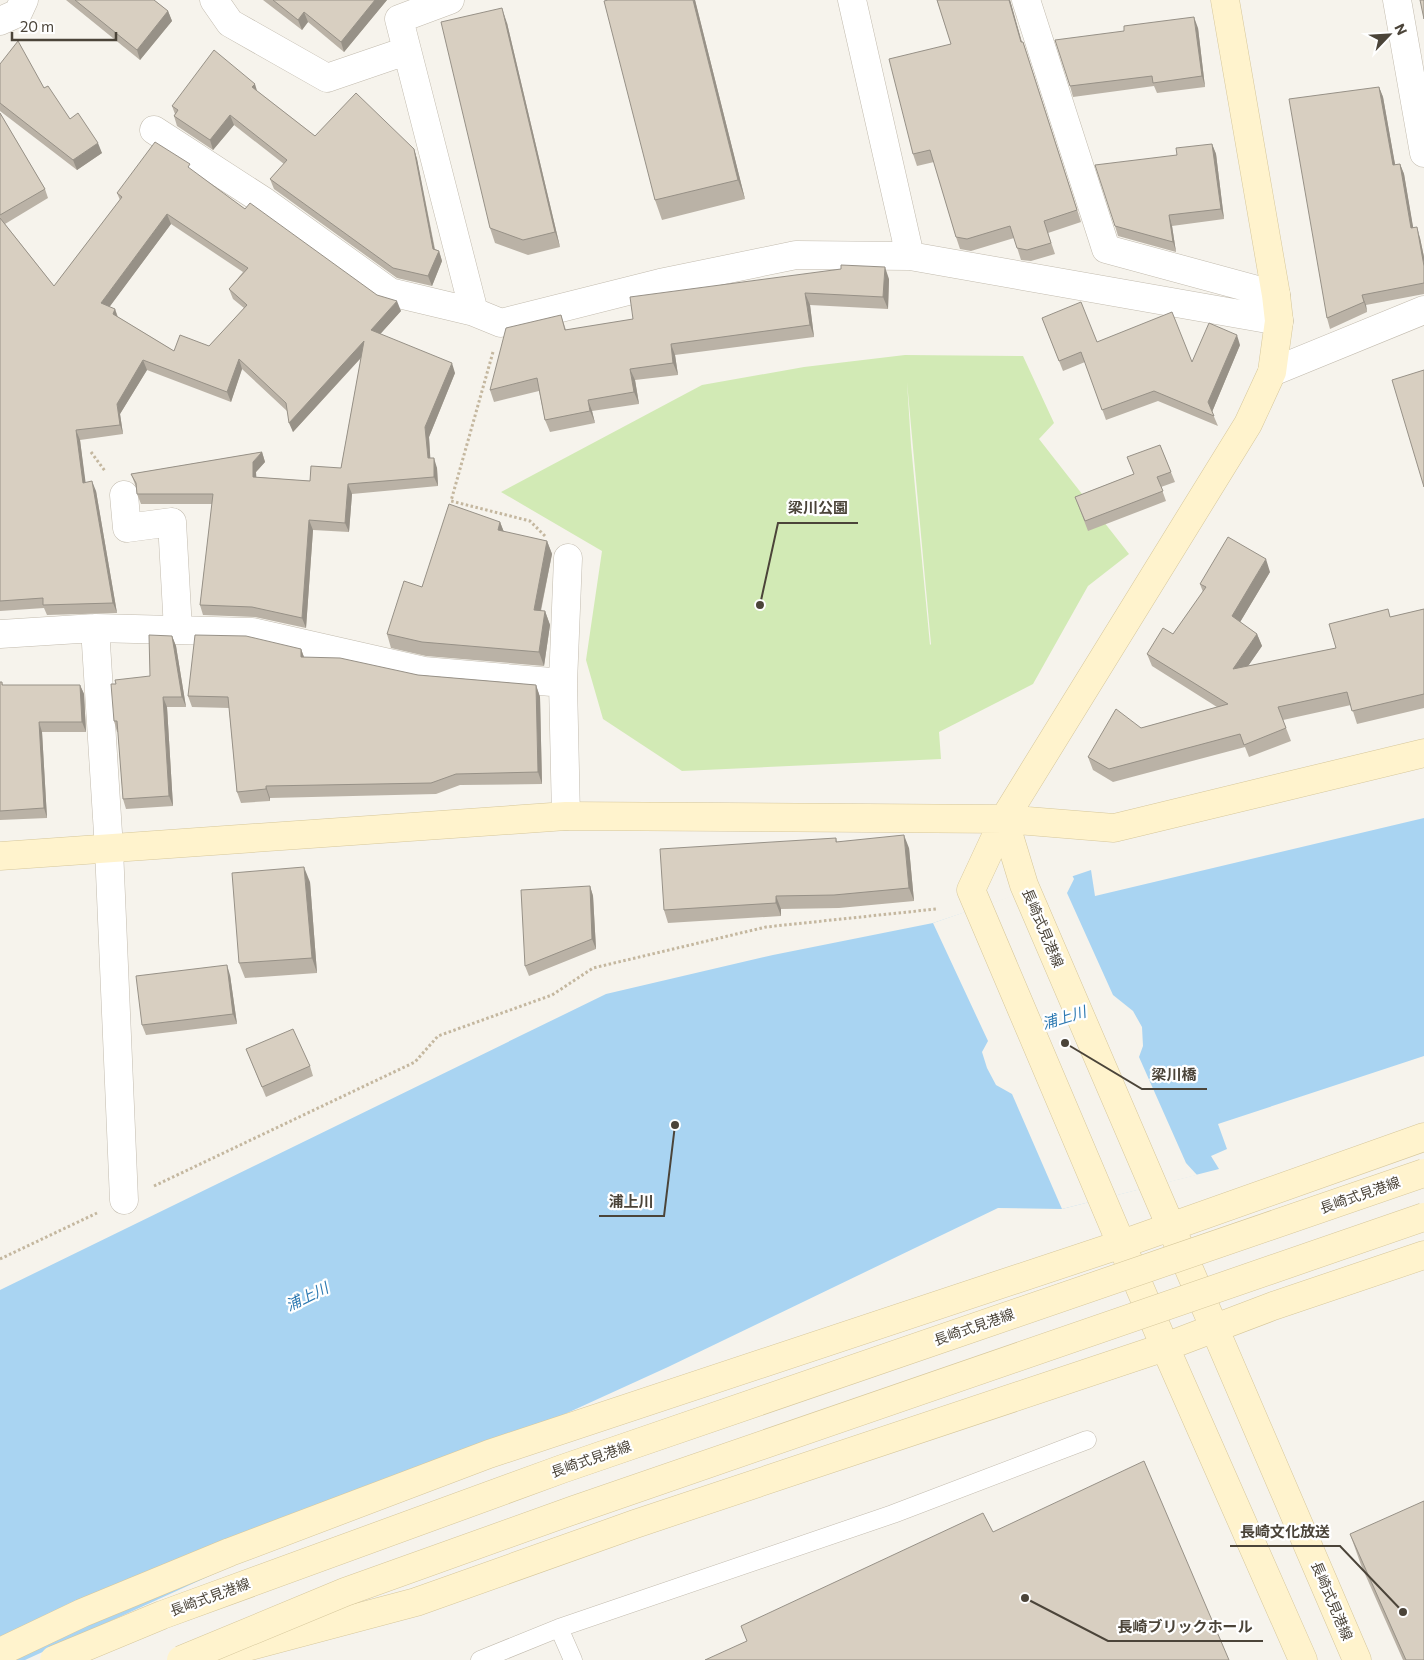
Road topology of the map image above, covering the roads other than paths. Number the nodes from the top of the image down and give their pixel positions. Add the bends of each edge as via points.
1 (24, 0) edge
2 (214, 0) edge
3 (450, 0) edge
4 (852, 0) edge
5 (1026, 0) edge
6 (1225, 0) edge
7 (1397, 0) edge
8 (0, 21) edge
9 (406, 51) junction
10 (154, 130) dead end
11 (1424, 153) edge
12 (910, 256) junction
13 (1277, 308) junction
14 (1424, 310) edge
15 (474, 312) junction
16 (1272, 372) junction
17 (124, 496) dead end
18 (568, 558) road end
19 (96, 628) junction
20 (178, 630) junction
21 (0, 634) edge
22 (563, 683) junction
23 (1424, 753) edge
24 (566, 816) junction
25 (1004, 819) junction
26 (109, 850) junction
27 (0, 856) edge
28 (1424, 1137) edge
29 (1424, 1173) edge
30 (124, 1200) road end
31 (1424, 1217) edge
32 (1170, 1225) junction
33 (1122, 1244) junction
34 (1424, 1255) edge
35 (1214, 1328) junction
36 (1165, 1347) junction
37 (1087, 1440) dead end
38 (559, 1628) junction
39 (0, 1652) edge
40 (54, 1660) edge
41 (181, 1660) edge
42 (198, 1660) edge
43 (480, 1660) edge
44 (573, 1660) edge
45 (1303, 1660) edge
46 (1357, 1660) edge

1 - 8 street via 18,13
2 - 9 street via 230,22 327,78
3 - 9 street via 399,20
4 - 12 street
5 - 13 street via 1106,249
6 - 13 main road
7 - 11 street
9 - 15 street
10 - 15 street via 264,202 390,292
12 - 13 street
12 - 15 street via 796,255 660,283 501,323
13 - 16 main road
14 - 16 street
16 - 25 main road via 1248,424
17 - 20 street via 127,528 172,522
18 - 22 street
19 - 20 street
19 - 21 street
19 - 26 street
20 - 22 street via 252,632 424,671
22 - 24 street
23 - 25 main road via 1114,828
24 - 25 main road
24 - 26 main road
25 - 32 main road, 長崎式見港線 via 1024,884
25 - 33 main road via 971,890
26 - 27 main road
26 - 30 street
28 - 32 main road
29 - 40 main road, 長崎式見港線, bridge via 543,1476 162,1615
31 - 41 main road, bridge via 574,1510 346,1592
32 - 33 main road
32 - 35 main road, 長崎式見港線
33 - 36 main road
33 - 39 main road via 498,1451 347,1506 82,1613
34 - 35 main road
35 - 36 main road
35 - 46 main road, 長崎式見港線
36 - 42 main road via 635,1524 416,1602
36 - 45 main road
37 - 38 lane via 893,1514
38 - 43 lane
38 - 44 lane

